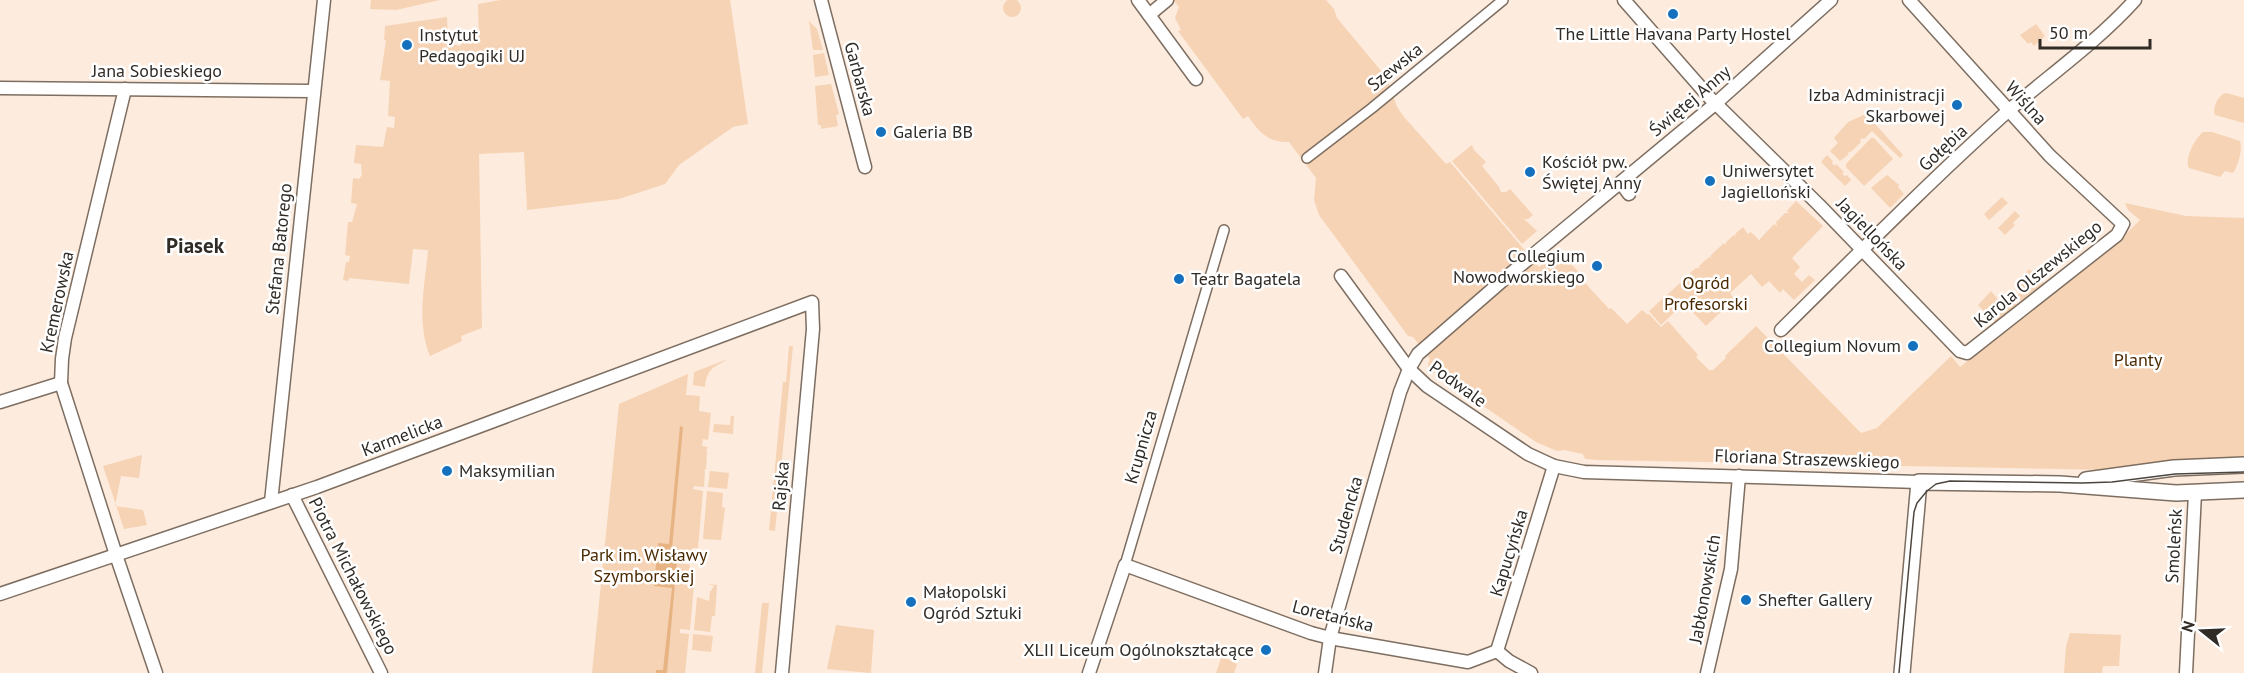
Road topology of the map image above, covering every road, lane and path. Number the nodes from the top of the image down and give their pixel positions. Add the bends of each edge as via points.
1 (324, 0) edge
2 (821, 0) edge
3 (1138, 0) edge
4 (1167, 0) edge
5 (1503, 0) edge
6 (1624, 0) edge
7 (1831, 0) edge
8 (1909, 0) edge
9 (2135, 0) edge
10 (1149, 15) junction
11 (1196, 79) dead end
12 (0, 88) edge
13 (125, 89) junction
14 (314, 91) junction
15 (1715, 104) junction
16 (2009, 111) junction
17 (1307, 158) dead end
18 (865, 167) dead end
19 (1621, 183) junction
20 (1629, 194) dead end
21 (2123, 224) joint
22 (1224, 230) dead end
23 (1862, 250) junction
24 (1341, 276) dead end
25 (812, 302) joint
26 (1781, 330) dead end
27 (1974, 349) joint
28 (1409, 369) junction
29 (61, 383) junction
30 (0, 402) edge
31 (2244, 465) edge
32 (1554, 466) junction
33 (1739, 476) junction
34 (1919, 482) junction
35 (2060, 483) junction
36 (2244, 490) edge
37 (2195, 493) junction
38 (292, 495) junction
39 (271, 502) junction
40 (116, 555) junction
41 (1125, 565) junction
42 (0, 594) edge
43 (1330, 638) junction
44 (1497, 651) junction
45 (156, 673) edge
46 (381, 673) edge
47 (782, 673) edge
48 (1089, 673) edge
49 (1325, 673) edge
50 (1531, 673) edge
51 (1707, 673) edge
52 (1902, 673) edge
53 (2186, 673) edge

1 - 14 street, Stefana Batorego
2 - 18 street, Garbarska
3 - 10 street
4 - 10 street
5 - 17 street, Szewska
6 - 15 street, Jagiellońska
7 - 15 street, Świętej Anny
8 - 16 street, Wiślna
9 - 16 street, Gołębia via 2110,27
10 - 11 street
12 - 13 street, Jana Sobieskiego
13 - 14 street, Jana Sobieskiego
13 - 29 street, Kremerowska via 65,338
14 - 39 street, Stefana Batorego
15 - 19 street, Świętej Anny
15 - 23 street, Jagiellońska
16 - 21 street, Wiślna via 2050,156
16 - 23 street, Gołębia
19 - 20 street
19 - 28 street, Świętej Anny via 1422,349
21 - 27 street, Karola Olszewskiego via 2117,235
22 - 41 street, Krupnicza
23 - 26 street, Gołębia
23 - 27 street, Jagiellońska via 1960,351
24 - 28 street, Podwale
25 - 38 street, Karmelicka
25 - 47 street, Rajska via 813,329
28 - 32 street, Podwale via 1436,393 1528,454
28 - 43 street, Studencka
29 - 30 street
29 - 40 street, Kremerowska
31 - 35 street, Floriana Straszewskiego via 2174,468
32 - 33 street, Floriana Straszewskiego via 1584,472
32 - 44 street, Kapucyńska
33 - 34 street, Floriana Straszewskiego
33 - 51 street, Jabłonowskich via 1731,568
34 - 35 street, Floriana Straszewskiego
34 - 52 street
35 - 37 street, Floriana Straszewskiego
36 - 37 street, Floriana Straszewskiego
37 - 53 street, Smoleńsk
38 - 39 street, Karmelicka
38 - 46 street, Piotra Michałowskiego
39 - 40 street, Karmelicka
40 - 42 street, Karmelicka
40 - 45 street, Kremerowska
41 - 43 street, Loretańska
41 - 48 street, Krupnicza
43 - 44 street, Loretańska via 1468,662
43 - 49 street, Studencka
44 - 50 street

